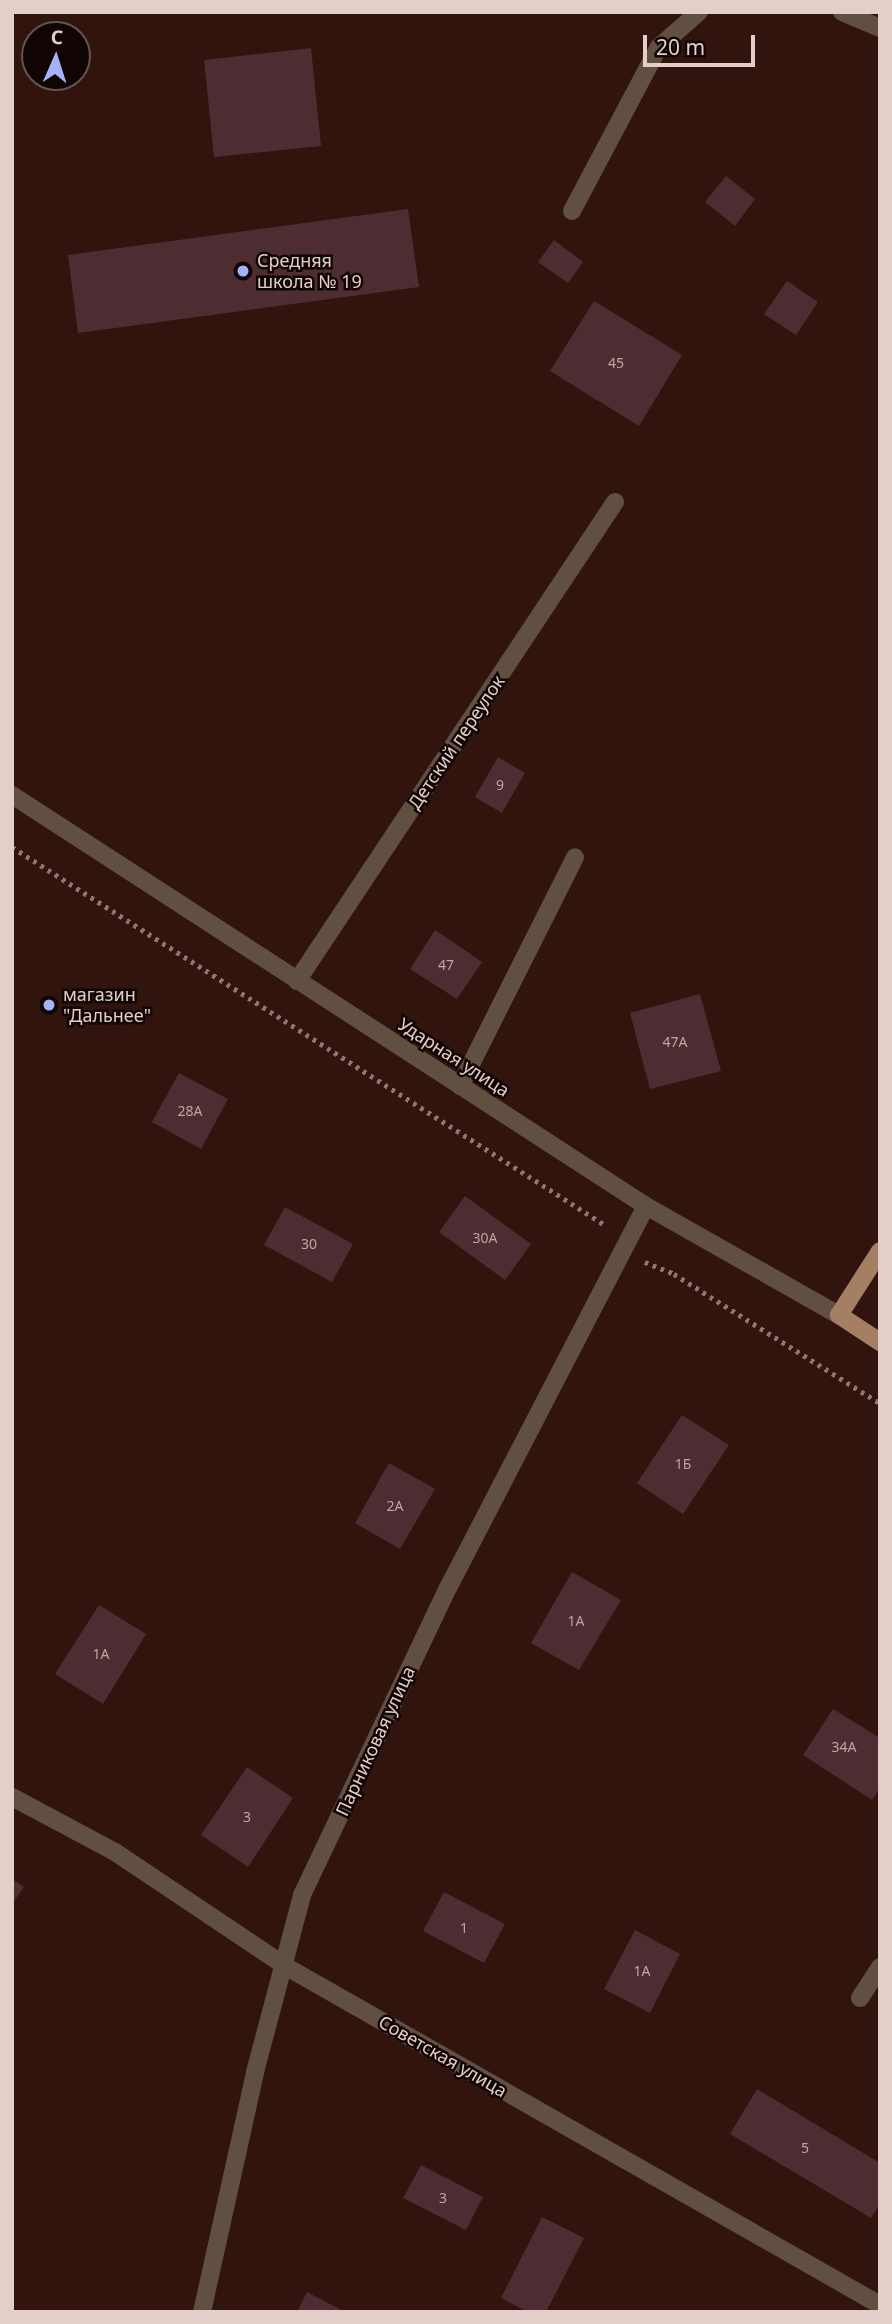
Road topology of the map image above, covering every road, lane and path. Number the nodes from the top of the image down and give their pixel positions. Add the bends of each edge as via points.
1 (699, 12) edge
2 (842, 12) edge
3 (880, 27) edge
4 (572, 211) dead end
5 (615, 502) dead end
6 (12, 795) edge
7 (12, 847) edge
8 (575, 857) dead end
9 (297, 981) junction
10 (460, 1086) junction
11 (646, 1206) junction
12 (880, 1251) edge
13 (621, 1252) junction
14 (839, 1315) junction
15 (880, 1342) edge
16 (880, 1403) edge
17 (12, 1797) edge
18 (285, 1966) junction
19 (880, 1967) edge
20 (860, 1998) dead end
21 (880, 2305) edge
22 (202, 2312) edge

1 - 4 street via 659,47
2 - 3 street
5 - 9 street, Детский переулок
6 - 9 street, Ударная улица
7 - 13 path via 609,1228 614,1249
8 - 10 street
9 - 10 street, Ударная улица
10 - 11 street, Ударная улица
11 - 13 street, Парниковая улица
11 - 14 street, Ударная улица
12 - 14 main road
13 - 16 path via 674,1274
13 - 18 street, Парниковая улица via 448,1588 302,1895
14 - 15 main road, Ударная улица
17 - 18 street, Советская улица via 115,1852
18 - 21 street, Советская улица
18 - 22 street, Парниковая улица via 255,2072
19 - 20 street

